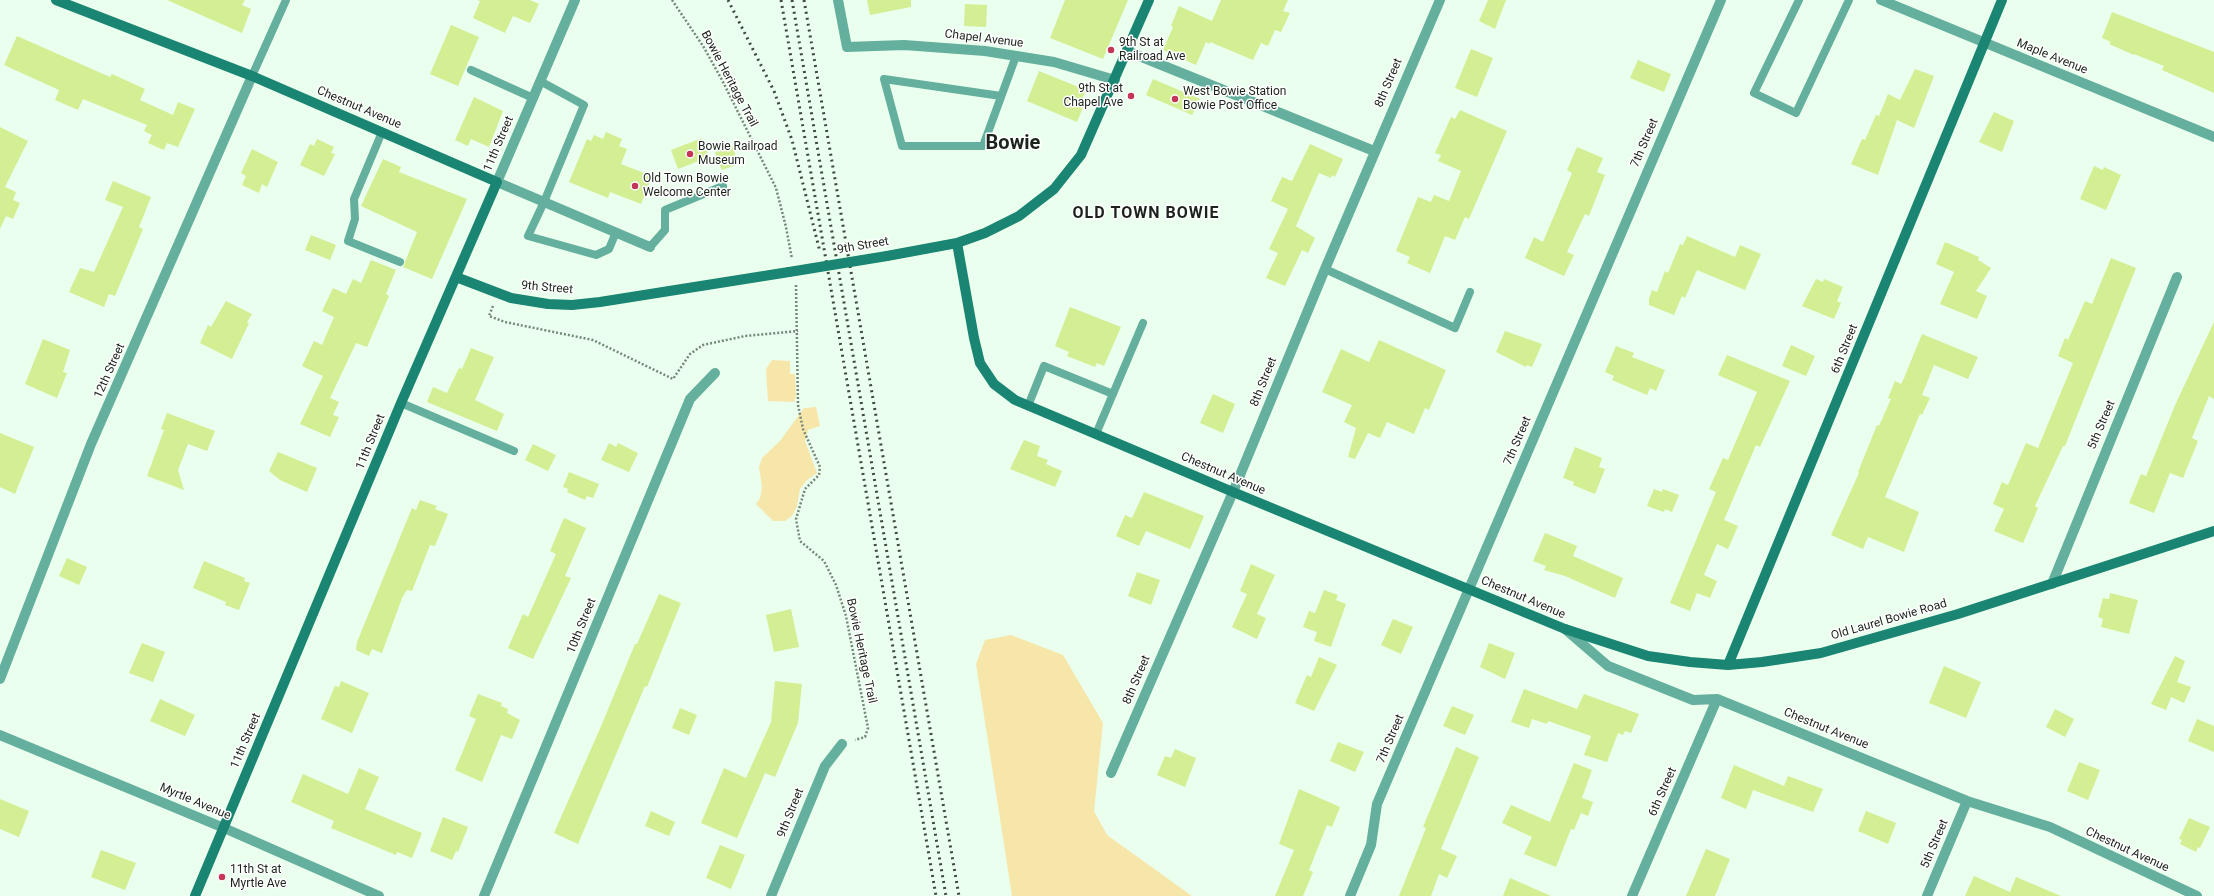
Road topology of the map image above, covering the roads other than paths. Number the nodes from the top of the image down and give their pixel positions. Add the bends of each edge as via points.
1 (56, 0) edge
2 (286, 0) edge
3 (575, 0) edge
4 (838, 0) edge
5 (1149, 0) edge
6 (1440, 0) edge
7 (1721, 0) edge
8 (1799, 0) edge
9 (1849, 0) edge
10 (1881, 0) edge
11 (2002, 0) edge
12 (1984, 43) junction
13 (1127, 51) junction
14 (1016, 56) junction
15 (471, 70) dead end
16 (252, 76) junction
17 (1114, 80) junction
18 (540, 81) junction
19 (1001, 96) junction
20 (533, 98) junction
21 (382, 132) junction
22 (2214, 137) edge
23 (1374, 152) junction
24 (497, 182) junction
25 (723, 186) dead end
26 (544, 202) junction
27 (616, 232) junction
28 (957, 243) junction
29 (650, 247) joint
30 (400, 262) dead end
31 (1325, 269) junction
32 (456, 277) junction
33 (2177, 277) dead end
34 (1470, 292) dead end
35 (1143, 323) dead end
36 (715, 373) dead end
37 (1113, 394) junction
38 (400, 403) junction
39 (1028, 406) junction
40 (1096, 434) junction
41 (514, 451) dead end
42 (1233, 492) junction
43 (2214, 531) edge
44 (2052, 584) junction
45 (1468, 589) junction
46 (1565, 629) junction
47 (1728, 665) junction
48 (0, 679) edge
49 (1718, 699) junction
50 (0, 735) edge
51 (842, 744) road end
52 (1111, 773) dead end
53 (1968, 801) junction
54 (224, 828) junction
55 (195, 896) edge
56 (379, 896) edge
57 (484, 896) edge
58 (771, 896) edge
59 (1350, 896) edge
60 (1632, 896) edge
61 (1927, 896) edge
62 (2197, 896) edge

1 - 16 street, Chestnut Avenue
2 - 16 lane
3 - 18 street, 11th Street
4 - 14 street, Chapel Avenue via 847,47 934,46
5 - 13 street, 9th Street
6 - 23 street, 8th Street
7 - 45 street, 7th Street
8 - 9 lane via 1754,94 1796,113
10 - 12 street, Maple Avenue
11 - 12 street, 6th Street
12 - 22 street, Maple Avenue
12 - 47 street, 6th Street
13 - 17 street, 9th Street
13 - 23 street
14 - 17 street, Chapel Avenue via 1054,62
14 - 19 lane
15 - 20 lane
16 - 21 street, Chestnut Avenue
16 - 48 street, 12th Street via 91,444
17 - 28 street, 9th Street via 1081,155 1054,189 1036,205 1000,226
18 - 20 street, 11th Street
18 - 26 lane via 584,105
19 - 19 lane via 983,146 902,146 884,79
20 - 24 street, 11th Street
21 - 24 street, Chestnut Avenue
21 - 30 lane via 354,199 355,219 348,241
23 - 31 street, 8th Street
24 - 26 street, Chestnut Avenue
24 - 32 street, 11th Street
25 - 29 lane via 666,210 665,230
26 - 27 street, Chestnut Avenue
26 - 27 lane via 528,236 596,255 609,249
27 - 29 street, Chestnut Avenue
28 - 32 street, 9th Street, bridge via 792,275 572,305 512,298
28 - 39 street, Chestnut Avenue via 980,363 994,384 1004,393
31 - 34 lane via 1455,328
31 - 42 street, 8th Street
32 - 38 street, 11th Street
33 - 44 street, 5th Street
35 - 37 lane
36 - 57 street, 10th Street via 690,399
37 - 39 lane via 1044,366
37 - 40 lane
38 - 41 lane
38 - 54 street, 11th Street
39 - 40 street, Chestnut Avenue
40 - 42 street, Chestnut Avenue
42 - 45 street, Chestnut Avenue
42 - 52 street, 8th Street
43 - 44 street, Old Laurel Bowie Road
44 - 47 street, Old Laurel Bowie Road via 1856,644 1794,658
45 - 46 street, Chestnut Avenue
45 - 59 street, 7th Street via 1377,804 1371,846
46 - 47 street, Old Laurel Bowie Road via 1648,656
46 - 49 street, Chestnut Avenue via 1608,666 1693,700
49 - 53 street, Chestnut Avenue
49 - 60 street, 6th Street
50 - 54 street, Myrtle Avenue
51 - 58 street, 9th Street via 825,766
53 - 61 street, 5th Street
53 - 62 street, Chestnut Avenue via 2050,827
54 - 55 street, 11th Street
54 - 56 street, Myrtle Avenue

